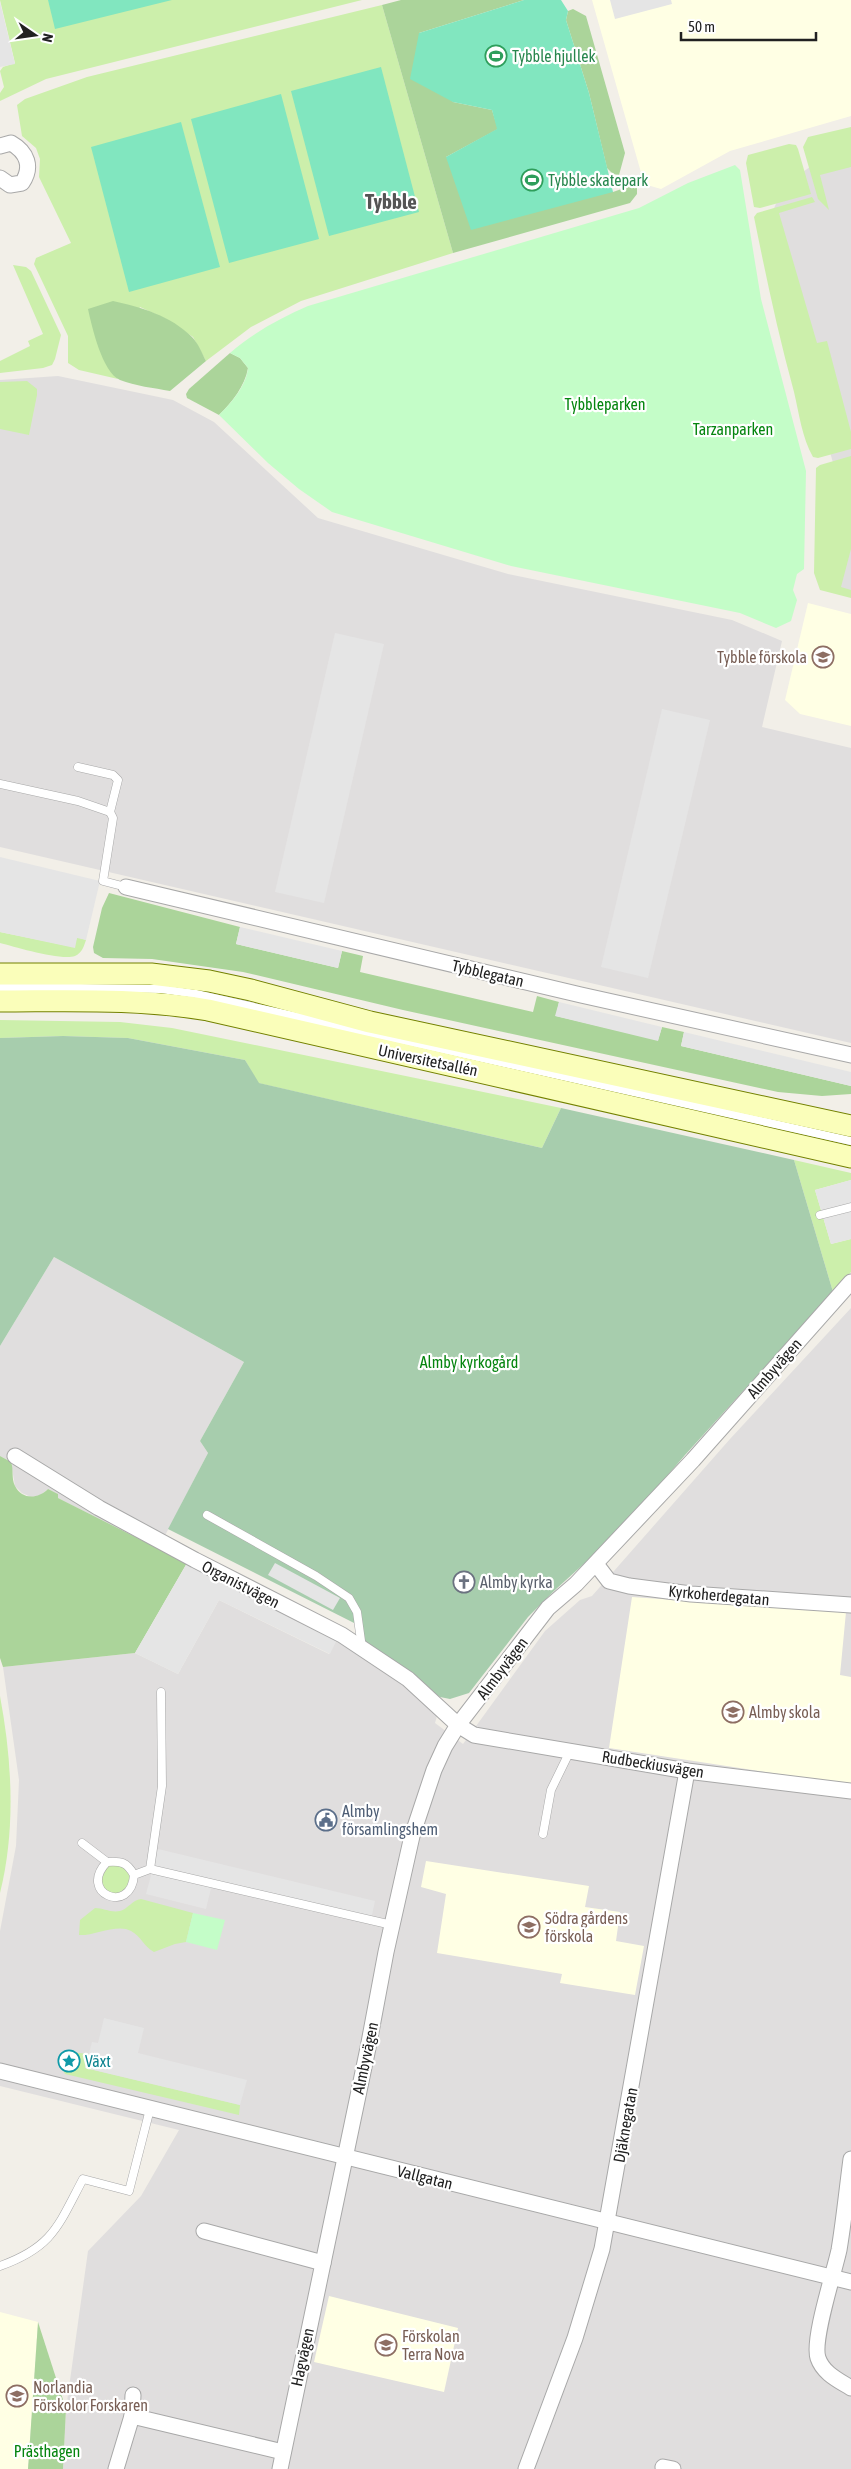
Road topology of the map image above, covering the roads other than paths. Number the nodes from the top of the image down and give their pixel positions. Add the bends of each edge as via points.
1 (0, 146) edge
2 (0, 178) edge
3 (78, 767) dead end
4 (0, 784) edge
5 (110, 812) junction
6 (126, 887) joint
7 (0, 974) edge
8 (0, 988) edge
9 (0, 1001) edge
10 (851, 1055) edge
11 (851, 1126) edge
12 (851, 1141) edge
13 (851, 1157) edge
14 (851, 1207) edge
15 (820, 1215) dead end
16 (851, 1282) edge
17 (15, 1456) dead end
18 (207, 1515) dead end
19 (596, 1564) junction
20 (851, 1605) edge
21 (362, 1648) junction
22 (161, 1692) dead end
23 (458, 1725) junction
24 (570, 1751) junction
25 (687, 1771) junction
26 (851, 1791) edge
27 (543, 1834) dead end
28 (82, 1843) dead end
29 (107, 1862) junction
30 (150, 1869) junction
31 (134, 1875) junction
32 (392, 1925) junction
33 (0, 2071) edge
34 (150, 2109) junction
35 (344, 2156) junction
36 (851, 2159) edge
37 (608, 2222) junction
38 (204, 2231) dead end
39 (323, 2263) junction
40 (0, 2266) edge
41 (832, 2278) junction
42 (851, 2282) edge
43 (851, 2388) edge
44 (132, 2395) dead end
45 (132, 2416) junction
46 (283, 2452) junction
47 (116, 2469) edge
48 (280, 2469) edge
49 (526, 2469) edge

1 - 2 street via 11,143 21,149 28,161 28,174 22,183 10,185
3 - 5 lane via 113,775 118,780
4 - 5 lane via 78,801
5 - 6 lane via 113,818 103,881
6 - 10 street, Tybblegatan
7 - 11 main road, Universitetsallén via 150,974 201,980 370,1022
8 - 12 lane via 161,989 196,994
9 - 13 main road, Universitetsallén via 143,1003 208,1010
14 - 15 lane
16 - 19 street, Almbyvägen
17 - 21 street, Organistvägen via 99,1508
18 - 21 lane via 349,1598 357,1612
19 - 20 street, Kyrkoherdegatan via 609,1581 629,1586 691,1594
19 - 23 street, Almbyvägen via 548,1608
21 - 23 street, Organistvägen via 408,1679
22 - 30 lane via 162,1786
23 - 24 street, Rudbeckiusvägen via 474,1735
23 - 32 street, Almbyvägen via 434,1770 422,1803
24 - 25 street, Rudbeckiusvägen
24 - 27 lane via 551,1790
25 - 26 street, Rudbeckiusvägen
25 - 37 street, Djäknegatan
28 - 29 lane
29 - 31 lane via 121,1861
29 - 31 lane via 98,1871 97,1883 109,1897 120,1898 128,1893 134,1885
30 - 31 lane
30 - 32 lane
32 - 35 street, Almbyvägen
33 - 34 street, Vallgatan
34 - 35 street, Vallgatan
34 - 40 lane via 129,2190 83,2179 50,2238 25,2257
35 - 37 street, Vallgatan
35 - 39 street, Hagvägen
36 - 41 street
37 - 41 street, Vallgatan
37 - 49 street, Djäknegatan via 575,2338
38 - 39 street
39 - 46 street, Hagvägen
41 - 42 street, Vallgatan
41 - 43 street via 817,2357 824,2370
44 - 45 street
45 - 46 street
45 - 47 street
46 - 48 street, Hagvägen

